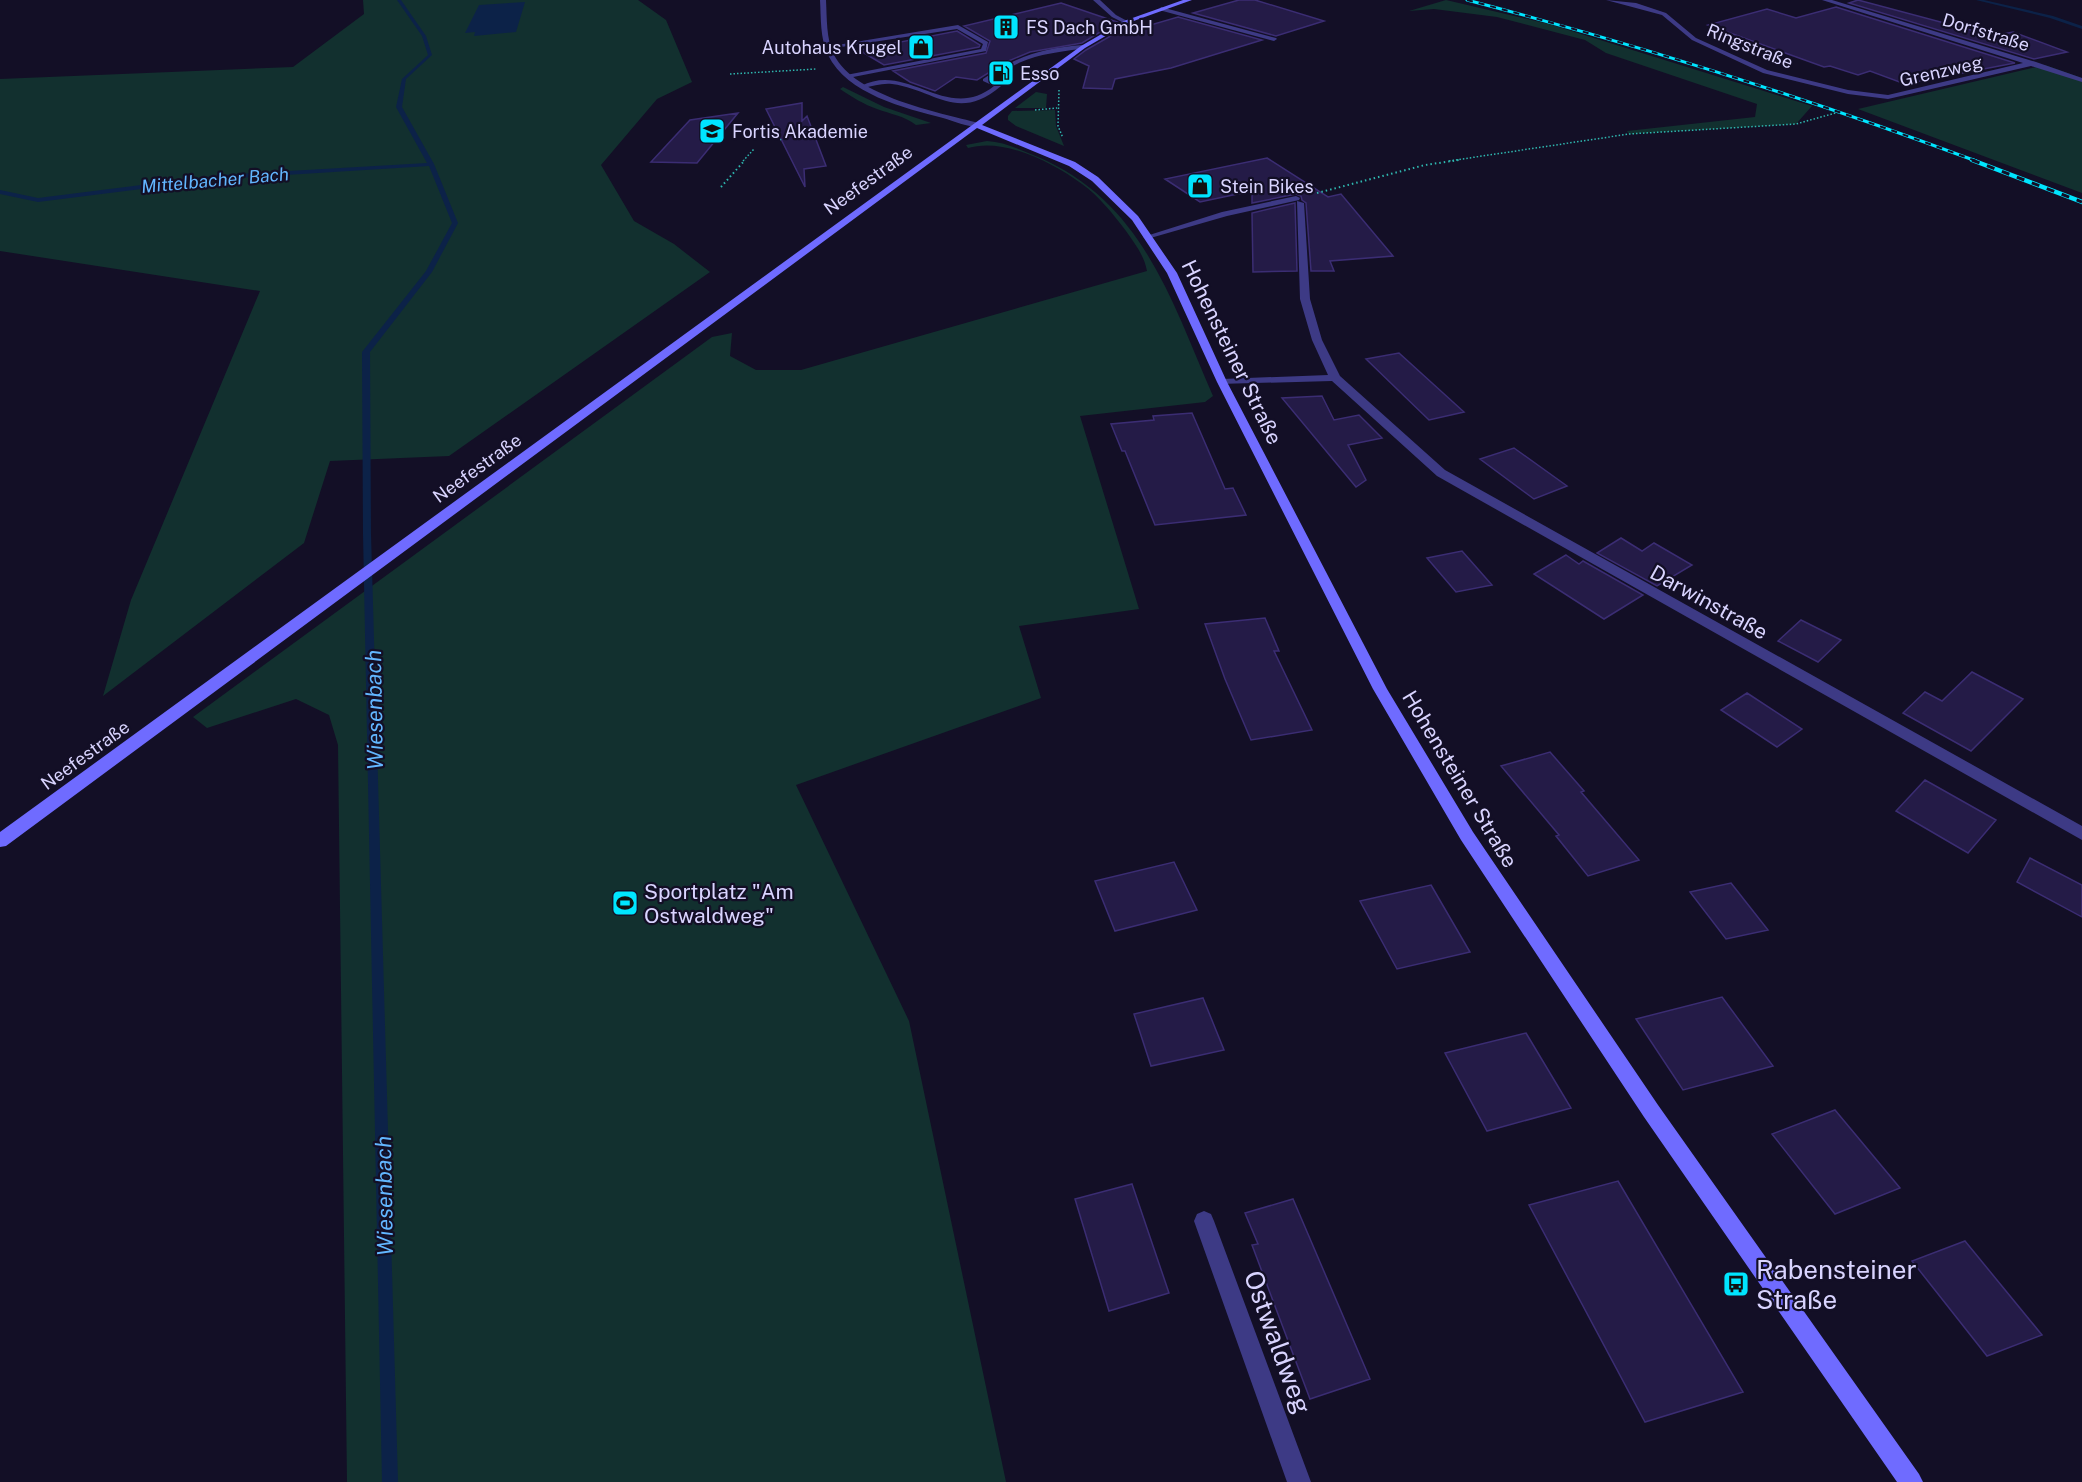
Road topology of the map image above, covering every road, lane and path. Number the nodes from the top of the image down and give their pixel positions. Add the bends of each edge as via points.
1 (823, 0) edge
2 (1096, 0) edge
3 (1189, 0) edge
4 (1609, 0) edge
5 (1825, 0) edge
6 (1161, 9) junction
7 (1126, 22) junction
8 (1274, 39) dead end
9 (1083, 46) junction
10 (828, 47) junction
11 (2034, 63) junction
12 (838, 66) junction
13 (730, 74) dead end
14 (848, 76) junction
15 (2082, 80) edge
16 (864, 86) junction
17 (1888, 98) joint
18 (1842, 111) dead end
19 (976, 125) junction
20 (768, 128) dead end
21 (781, 140) dead end
22 (754, 149) dead end
23 (1072, 164) junction
24 (721, 187) dead end
25 (1298, 201) junction
26 (1147, 237) junction
27 (1335, 378) junction
28 (1222, 382) junction
29 (2082, 834) edge
30 (0, 841) edge
31 (1204, 1221) dead end
32 (1299, 1482) edge
33 (1911, 1482) edge

1 - 10 street
2 - 7 street
3 - 6 main road, Neefestraße
4 - 17 street, Ringstraße via 1664,14 1694,39 1765,72
5 - 11 street, Dorfstraße
6 - 7 main road, Neefestraße
6 - 8 lane
7 - 9 main road, Neefestraße
9 - 16 lane via 1045,49 1013,61 985,80 999,85 988,96 973,101 948,100 890,82
9 - 19 main road, Neefestraße
9 - 23 path via 1081,59 1059,89 1057,108
10 - 12 street
10 - 14 lane via 958,27 987,43 984,50
11 - 15 street, Dorfstraße
11 - 17 street, Grenzweg
12 - 13 path
12 - 14 street
14 - 16 street
16 - 19 street
18 - 25 path via 1796,124 1629,134 1425,165
19 - 23 main road, Hohensteiner Straße
19 - 30 main road, Neefestraße
20 - 21 path
22 - 24 path
23 - 26 main road, Hohensteiner Straße via 1116,198
25 - 26 lane via 1225,214
25 - 27 street, Darwinstraße via 1305,299 1317,340
26 - 28 main road, Hohensteiner Straße via 1172,273
27 - 28 street
27 - 29 street, Darwinstraße via 1441,473
28 - 33 main road, Hohensteiner Straße via 1380,689 1467,836 1651,1111
31 - 32 street, Ostwaldweg

